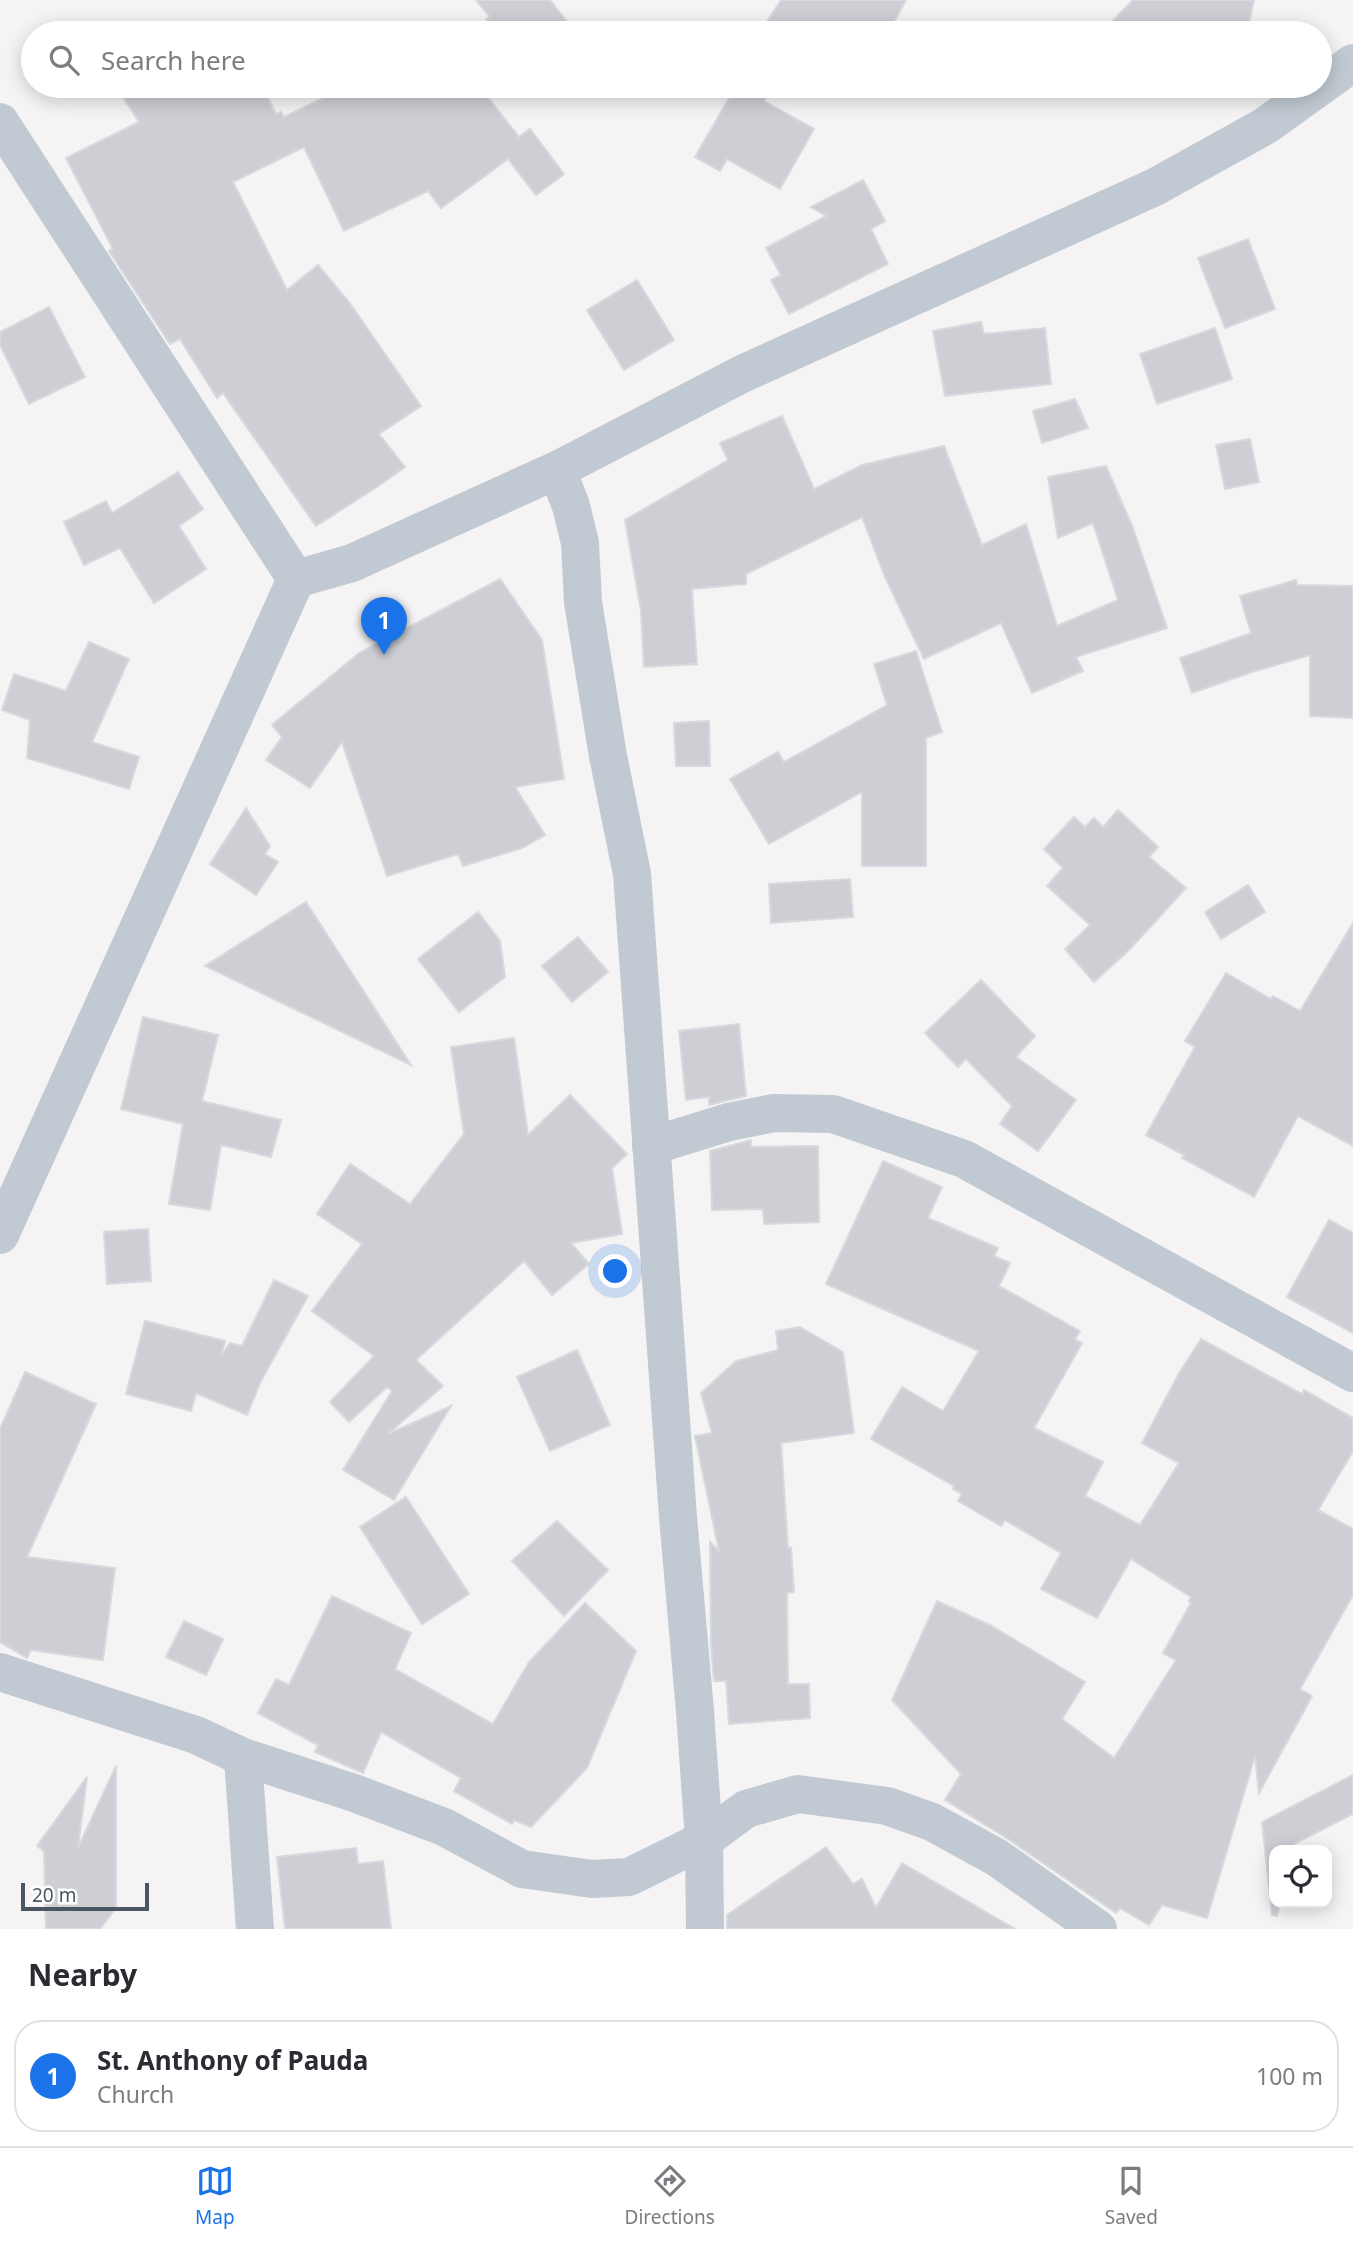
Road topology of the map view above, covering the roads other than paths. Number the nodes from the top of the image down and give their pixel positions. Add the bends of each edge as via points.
1 (1353, 63) edge
2 (1332, 78) edge
3 (1304, 98) edge
4 (0, 122) edge
5 (557, 470) junction
6 (296, 579) junction
7 (651, 1146) junction
8 (0, 1235) edge
9 (1353, 1373) edge
10 (0, 1672) edge
11 (243, 1757) junction
12 (704, 1840) junction
13 (255, 1929) edge
14 (705, 1929) edge
15 (1098, 1929) edge

1 - 2 street
3 - 5 street via 1265,126 1155,187 742,374
4 - 6 street
5 - 6 street via 352,563
5 - 7 street via 580,543 583,602 632,874
6 - 8 street
7 - 9 street via 774,1113 833,1114 964,1159
7 - 12 street
10 - 11 street via 196,1735
11 - 12 street via 444,1827 522,1869 592,1878 629,1877
11 - 13 street
12 - 14 street
12 - 15 street via 746,1809 798,1794 887,1805 932,1822 996,1857

